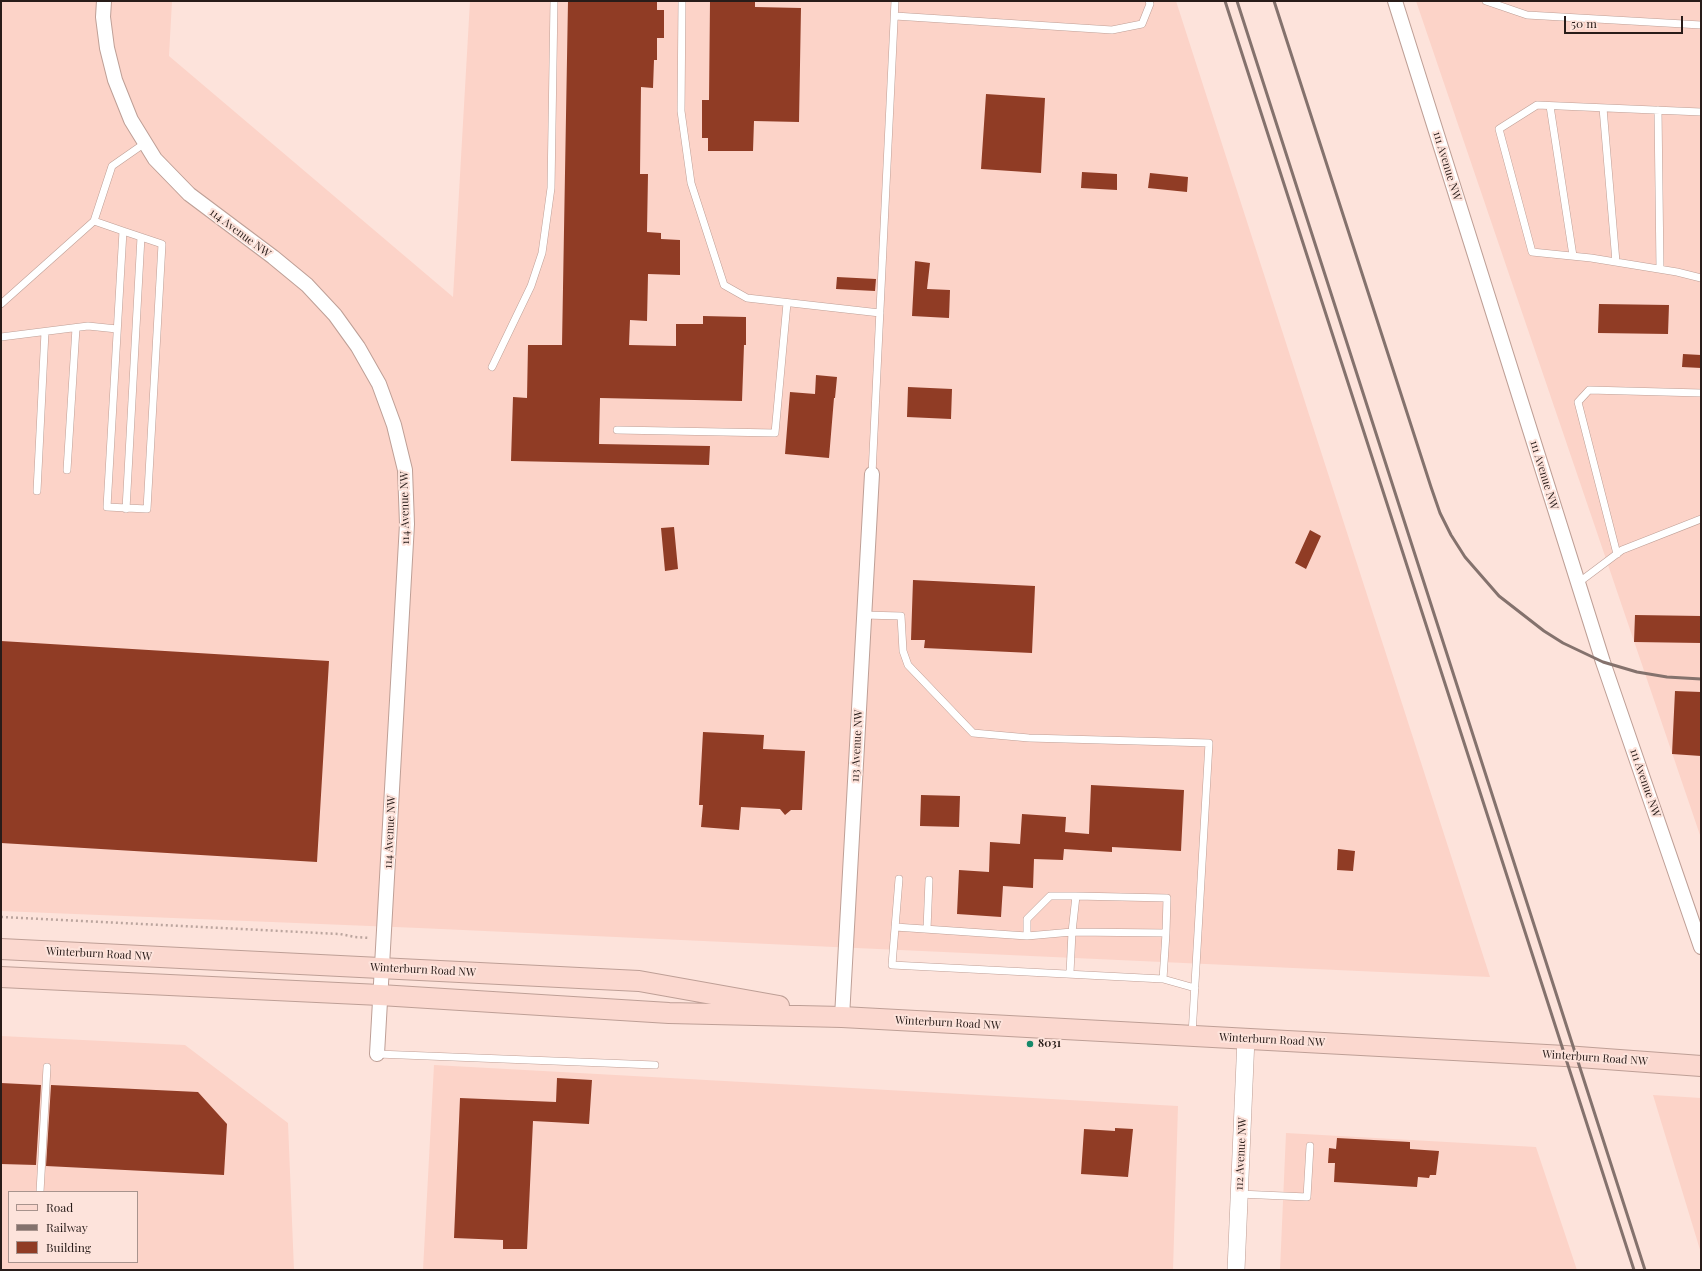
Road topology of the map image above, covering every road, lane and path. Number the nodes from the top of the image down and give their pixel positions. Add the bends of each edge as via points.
1 (104, 1) edge
2 (554, 1) edge
3 (682, 1) edge
4 (895, 1) edge
5 (1149, 1) edge
6 (1395, 1) edge
7 (1486, 1) edge
8 (895, 16) junction
9 (1701, 25) edge
10 (1550, 106) junction
11 (1603, 108) junction
12 (1658, 110) junction
13 (1701, 112) edge
14 (145, 143) junction
15 (94, 221) junction
16 (123, 231) junction
17 (141, 237) junction
18 (1573, 256) junction
19 (1616, 262) junction
20 (1660, 269) junction
21 (1701, 278) edge
22 (787, 303) junction
23 (1, 304) edge
24 (880, 313) junction
25 (76, 328) junction
26 (117, 329) junction
27 (45, 332) junction
28 (1, 337) edge
29 (492, 367) dead end
30 (1701, 393) edge
31 (617, 430) dead end
32 (67, 470) dead end
33 (872, 474) joint
34 (37, 491) dead end
35 (126, 509) junction
36 (1701, 519) edge
37 (1617, 554) junction
38 (1578, 583) junction
39 (864, 615) junction
40 (898, 879) dead end
41 (929, 880) dead end
42 (1076, 896) junction
43 (1, 917) edge
44 (895, 927) junction
45 (927, 929) junction
46 (1072, 932) junction
47 (1166, 933) junction
48 (1027, 936) junction
49 (384, 938) junction
50 (1701, 947) edge
51 (1, 950) edge
52 (382, 967) junction
53 (1070, 973) junction
54 (1, 977) edge
55 (1163, 979) junction
56 (1195, 988) junction
57 (380, 995) junction
58 (842, 1017) junction
59 (1192, 1036) junction
60 (1246, 1038) junction
61 (377, 1054) joint
62 (655, 1065) dead end
63 (1701, 1066) edge
64 (46, 1067) dead end
65 (1310, 1146) dead end
66 (40, 1191) edge
67 (1239, 1194) junction
68 (1236, 1270) edge

1 - 14 street, 114 Avenue NW via 103,17 107,48 115,80 131,120
2 - 29 lane via 551,188 542,253 531,286
3 - 22 lane via 681,110 690,176 724,285 747,298
4 - 8 lane
5 - 8 lane via 1142,24 1112,30
6 - 38 street, 111 Avenue NW
7 - 9 lane via 1527,14
8 - 24 lane
10 - 11 lane
10 - 18 lane
10 - 18 lane via 1536,105 1500,129 1532,252
11 - 12 lane
11 - 19 lane
12 - 13 lane
12 - 20 lane
14 - 15 lane via 112,166
14 - 49 street, 114 Avenue NW via 155,159 189,194 273,257 307,285 335,314 379,384 394,425 404,470 407,524
15 - 16 lane
15 - 23 lane
16 - 17 lane
16 - 26 lane
17 - 35 lane
17 - 35 lane via 162,244 146,509
18 - 19 lane
19 - 20 lane
20 - 21 lane
22 - 24 lane
22 - 31 lane via 775,433
24 - 33 lane
25 - 26 lane via 88,326
25 - 27 lane
25 - 32 lane
26 - 35 lane via 107,507
27 - 28 lane
27 - 34 lane
30 - 37 lane via 1589,390 1578,402
33 - 39 street, 113 Avenue NW
36 - 37 lane
37 - 38 lane
38 - 50 street, 111 Avenue NW
39 - 56 lane via 901,616 903,651 908,665 973,733 1029,738 1209,743
39 - 58 street, 113 Avenue NW
40 - 44 lane
41 - 45 lane
42 - 46 lane
42 - 47 lane via 1167,898
42 - 48 lane via 1050,896 1027,920
43 - 49 path
44 - 45 lane
44 - 53 lane via 892,965
45 - 48 lane
46 - 47 lane
46 - 48 lane
46 - 53 lane
47 - 55 lane
49 - 52 street, 114 Avenue NW
51 - 52 main road, Winterburn Road NW
52 - 57 street, 114 Avenue NW
52 - 58 main road, Winterburn Road NW via 639,981
53 - 55 lane
54 - 57 main road, Winterburn Road NW
55 - 56 lane
56 - 59 lane
57 - 58 main road, Winterburn Road NW via 668,1013
57 - 61 street, 114 Avenue NW
58 - 59 main road, Winterburn Road NW
59 - 60 main road, Winterburn Road NW
60 - 63 main road, Winterburn Road NW via 1557,1055
60 - 67 street, 112 Avenue NW
61 - 62 lane
64 - 66 lane
65 - 67 lane via 1307,1197
67 - 68 street, 112 Avenue NW

